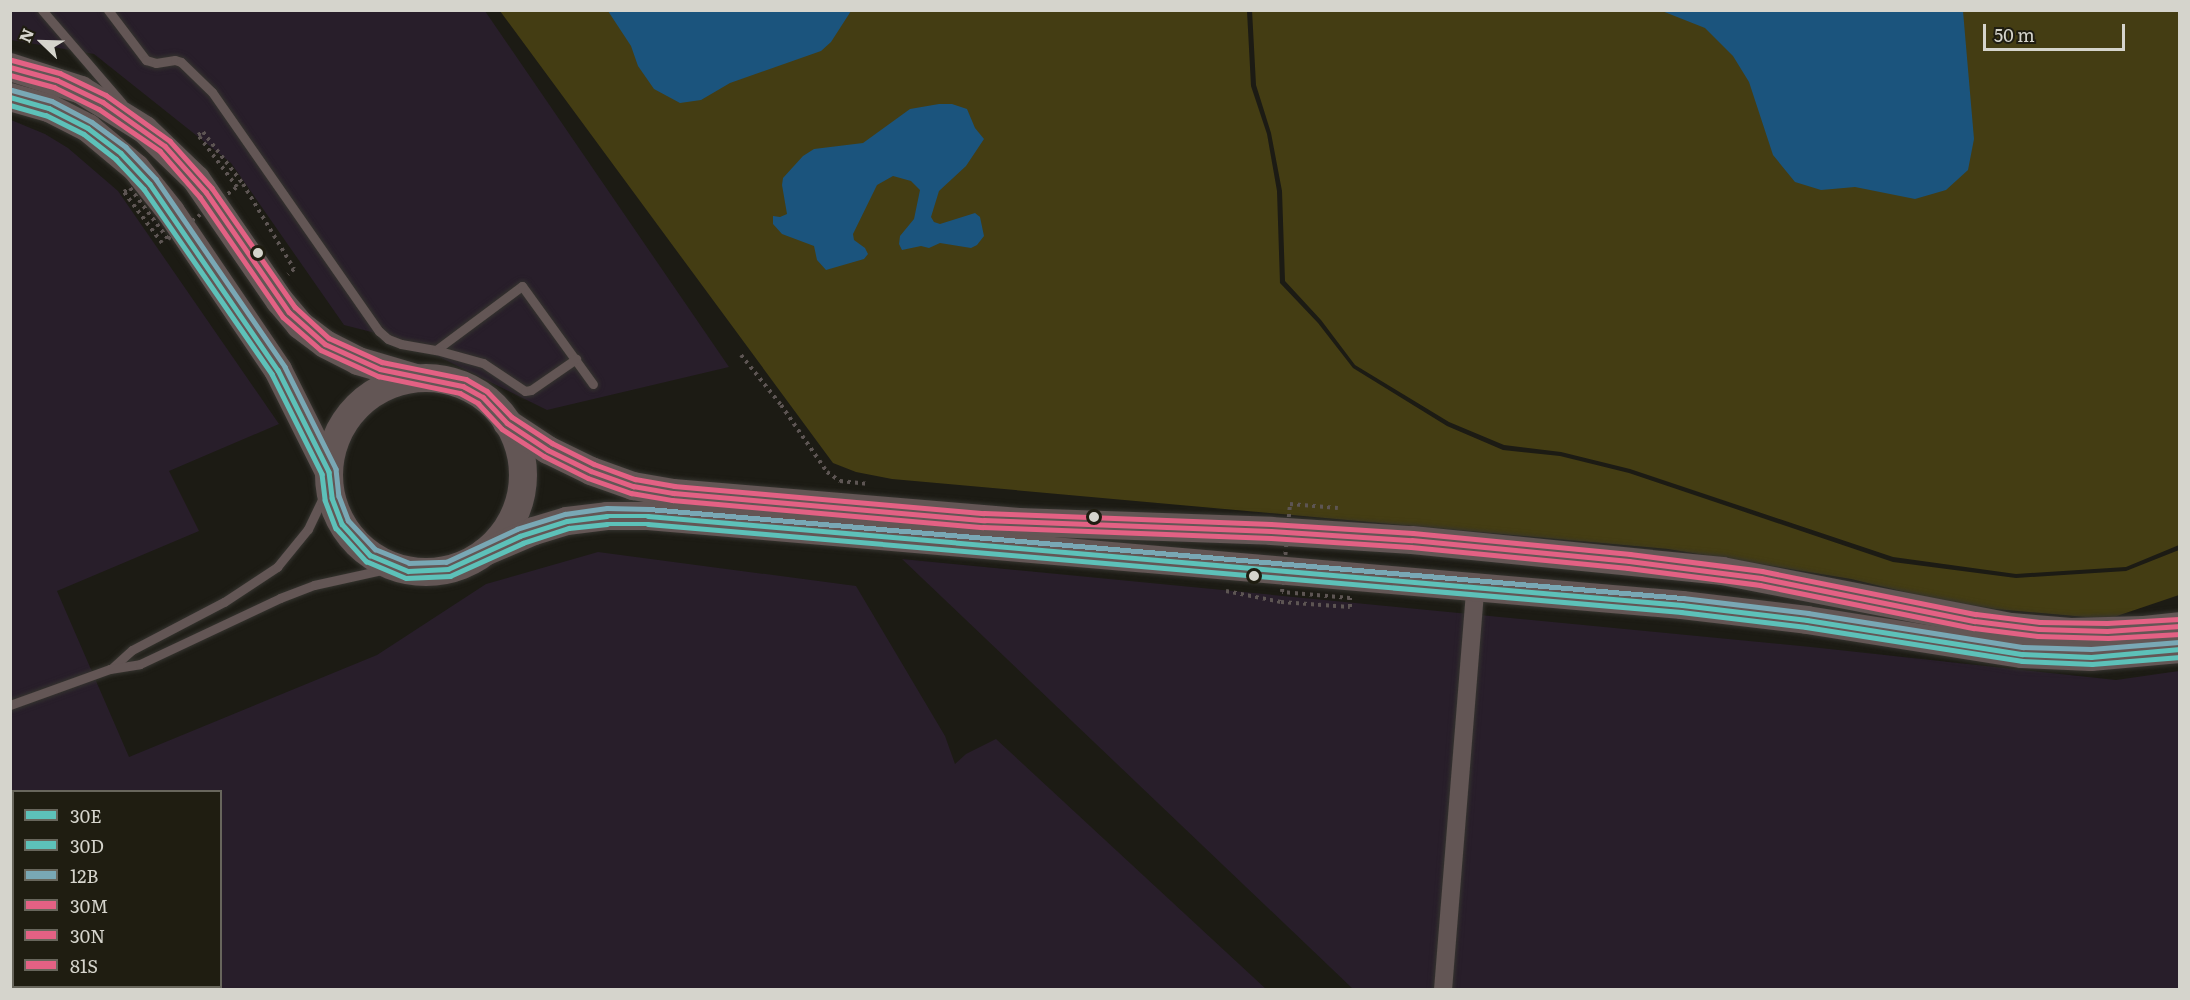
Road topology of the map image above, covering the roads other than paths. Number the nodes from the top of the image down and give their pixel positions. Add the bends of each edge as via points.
1 (42, 10) edge
2 (108, 10) edge
3 (10, 67) edge
4 (10, 97) edge
5 (146, 129) junction
6 (436, 350) junction
7 (576, 359) junction
8 (418, 379) junction
9 (593, 384) dead end
10 (507, 423) junction
11 (329, 478) junction
12 (1412, 540) junction
13 (485, 552) junction
14 (395, 567) junction
15 (1475, 588) junction
16 (2180, 626) edge
17 (2180, 650) edge
18 (110, 669) junction
19 (10, 705) edge
20 (1443, 990) edge

1 - 5 lane
2 - 6 lane via 146,60 181,62 212,92 379,331 401,345
3 - 5 main road via 81,90
4 - 11 main road via 49,108 88,128 136,168 171,212 278,370
5 - 8 main road via 201,186 300,325 325,344 369,365
6 - 7 lane via 483,363 525,391
6 - 7 lane via 522,286
7 - 9 lane
8 - 10 main road via 441,380 474,391
8 - 11 main road via 378,391 356,409 337,438
10 - 12 main road via 548,450 591,471 633,486 673,492 1019,522
10 - 13 main road via 521,459 520,498 510,522
11 - 14 main road via 336,512 350,536 370,555
11 - 18 lane via 308,529 277,567 224,602 132,650
12 - 15 main road via 1455,563
12 - 16 main road via 1722,571 2011,627 2071,632
13 - 14 main road via 461,565 435,572
13 - 15 main road via 567,521 648,516
14 - 18 lane via 279,597 140,664
15 - 17 main road via 1765,614 2022,654 2091,657
15 - 20 street
18 - 19 lane

